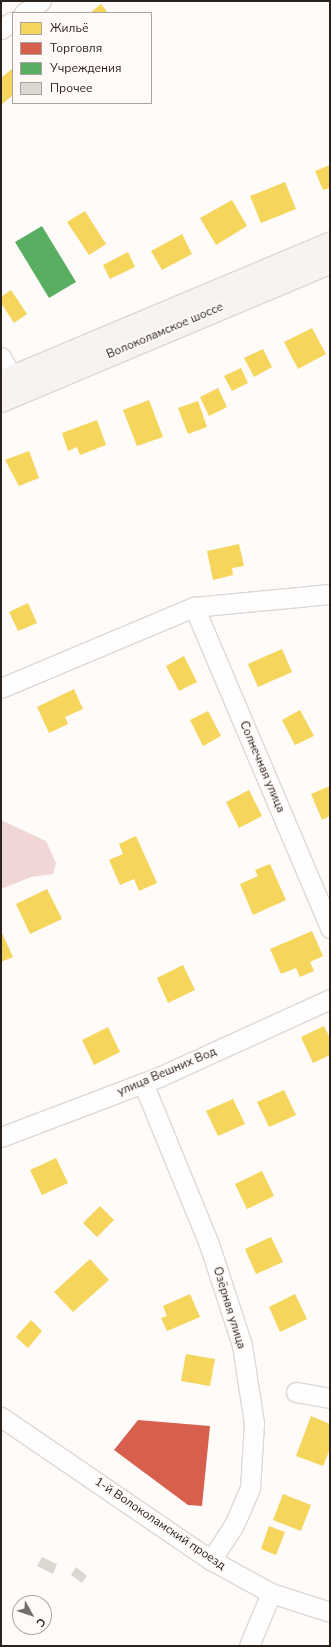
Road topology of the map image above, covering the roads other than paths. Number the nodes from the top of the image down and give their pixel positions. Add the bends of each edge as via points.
1 (41, 1) edge
2 (25, 12) edge
3 (12, 22) edge
4 (1, 29) edge
5 (330, 244) edge
6 (330, 262) edge
7 (1, 357) edge
8 (8, 388) edge
9 (330, 594) edge
10 (194, 607) junction
11 (1, 688) edge
12 (330, 928) edge
13 (330, 999) edge
14 (143, 1083) junction
15 (1, 1137) edge
16 (296, 1392) dead end
17 (330, 1398) edge
18 (1, 1417) edge
19 (211, 1560) junction
20 (271, 1593) junction
21 (330, 1612) edge
22 (249, 1646) edge

1 - 2 street
3 - 4 street
5 - 8 main road, Волоколамское шоссе
6 - 8 main road, Волоколамское шоссе
7 - 8 street
9 - 10 street
10 - 11 street
10 - 12 street, Солнечная улица
13 - 14 street, улица Вешних Вод
14 - 15 street, улица Вешних Вод
14 - 19 street, Озёрная улица via 209,1244 242,1345 254,1423 250,1488 234,1525
16 - 17 street
18 - 19 street, 1-й Волоколамский проезд
19 - 20 street, 1-й Волоколамский проезд
20 - 21 street, 1-й Волоколамский проезд
20 - 22 street

